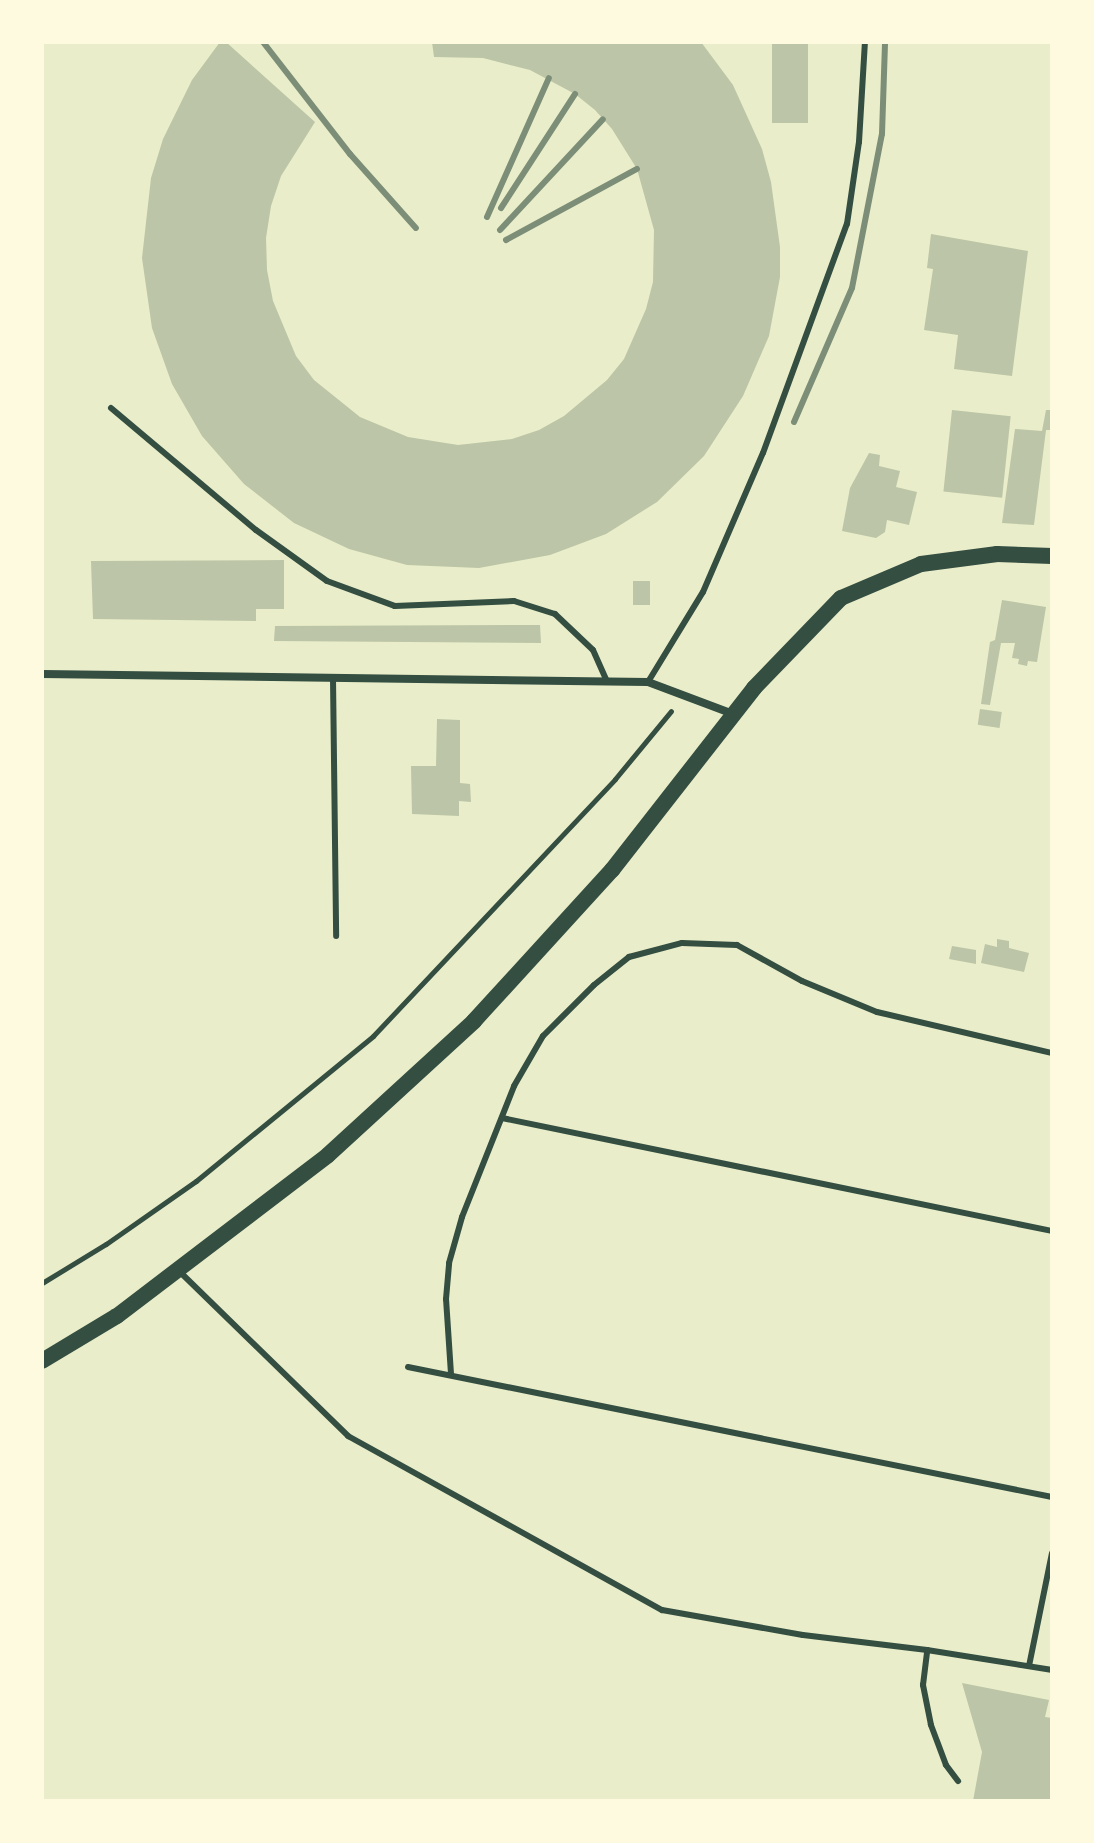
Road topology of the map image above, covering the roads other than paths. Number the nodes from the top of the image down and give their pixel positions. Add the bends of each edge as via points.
1 (865, 42) edge
2 (111, 408) dead end
3 (1052, 556) edge
4 (42, 674) edge
5 (333, 678) junction
6 (607, 682) junction
7 (648, 682) junction
8 (733, 714) junction
9 (336, 936) dead end
10 (1052, 1053) edge
11 (502, 1118) junction
12 (1052, 1231) edge
13 (178, 1270) junction
14 (42, 1361) edge
15 (408, 1367) dead end
16 (451, 1374) junction
17 (1052, 1497) edge
18 (1052, 1553) edge
19 (927, 1650) junction
20 (1029, 1666) junction
21 (1052, 1670) edge
22 (958, 1781) dead end

1 - 7 lane via 847,224 763,453 703,592
2 - 6 lane via 256,530 327,581 395,606 514,601 555,614 593,650
3 - 8 main road via 997,554 921,564 841,598
4 - 5 street
5 - 6 street
5 - 9 lane
6 - 7 street
7 - 8 street
8 - 13 main road via 612,870 474,1021 328,1155
10 - 11 lane via 877,1012 802,981 737,945 682,943 629,957 594,985 543,1036
11 - 12 lane
11 - 16 lane via 449,1263
13 - 14 main road via 117,1316
13 - 19 lane via 348,1436 662,1610
15 - 16 lane
16 - 17 lane
18 - 20 lane
19 - 20 lane
19 - 22 lane via 923,1685 931,1725
20 - 21 lane

